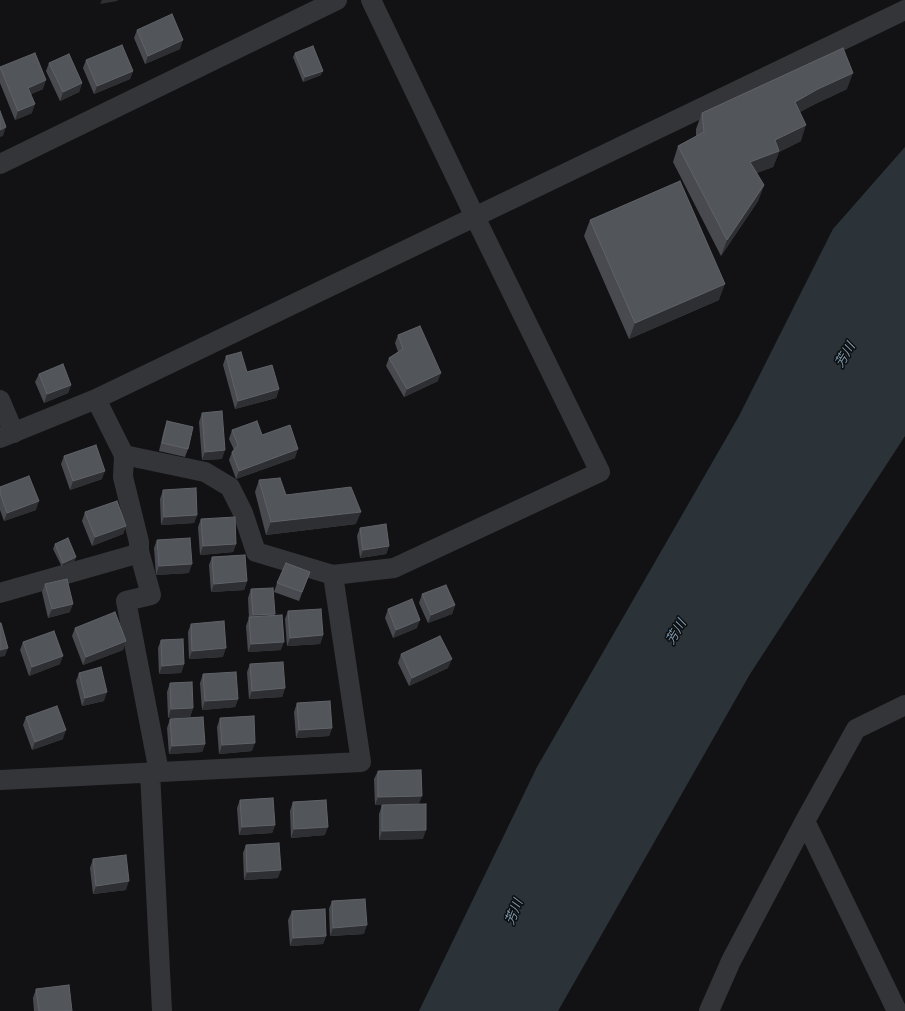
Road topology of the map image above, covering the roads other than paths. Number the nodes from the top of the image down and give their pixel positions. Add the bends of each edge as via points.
1 (337, 0) edge
2 (371, 0) edge
3 (905, 10) edge
4 (0, 164) edge
5 (475, 217) junction
6 (96, 399) junction
7 (0, 400) edge
8 (7, 436) edge
9 (124, 455) junction
10 (139, 551) junction
11 (333, 575) junction
12 (0, 593) edge
13 (905, 705) edge
14 (154, 772) junction
15 (0, 780) edge
16 (805, 821) junction
17 (162, 1011) edge
18 (709, 1011) edge
19 (897, 1011) edge

1 - 4 street
2 - 5 street
3 - 5 street
5 - 6 street
5 - 11 street via 600,472 394,568
6 - 8 street
6 - 9 street
7 - 8 street
9 - 10 street via 124,477
9 - 11 street via 205,472 230,487 243,513 256,552
10 - 12 street via 134,555
10 - 14 street via 151,596 126,601
11 - 14 street via 361,762
13 - 16 street via 856,730
14 - 15 street
14 - 17 street
16 - 18 street via 731,961
16 - 19 street

